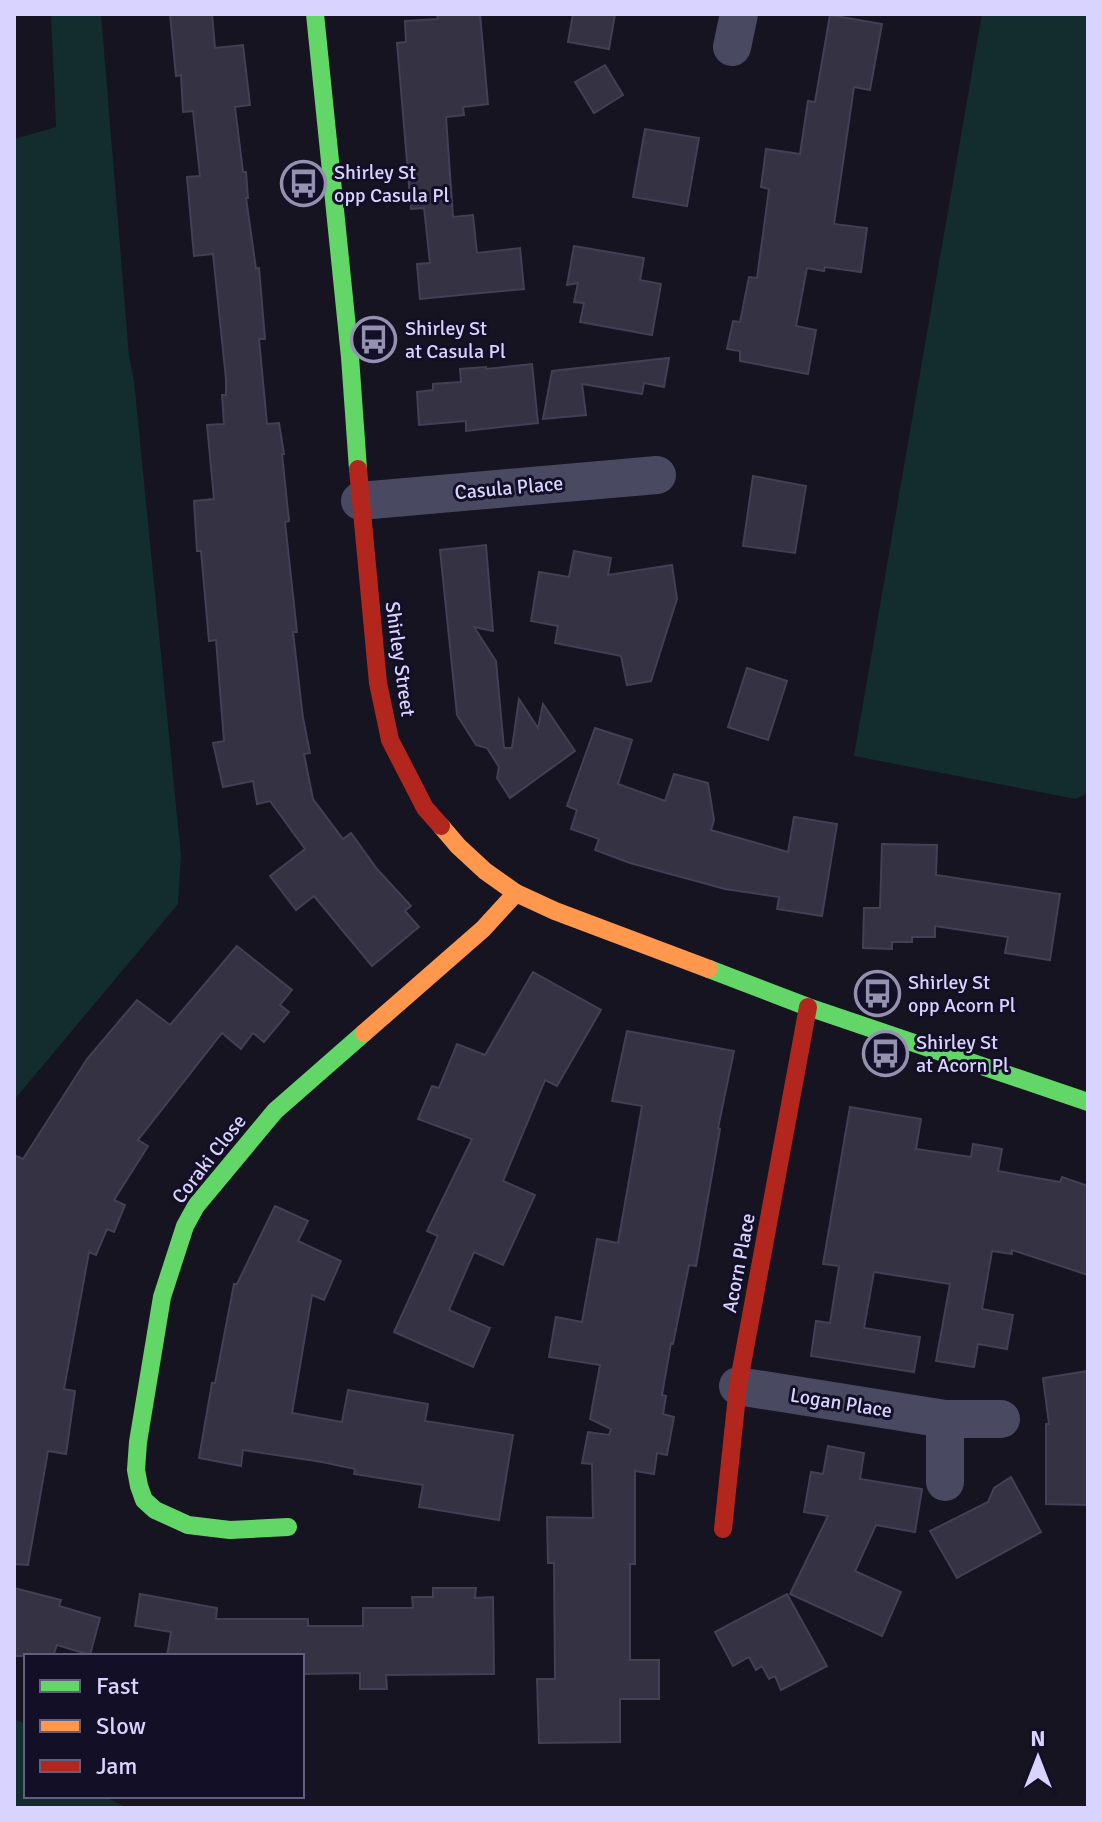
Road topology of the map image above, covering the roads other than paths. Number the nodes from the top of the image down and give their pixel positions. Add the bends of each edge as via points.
1 (315, 14) edge
2 (657, 475) dead end
3 (360, 501) junction
4 (516, 893) junction
5 (808, 1007) junction
6 (1088, 1102) edge
7 (738, 1386) junction
8 (945, 1419) junction
9 (1001, 1419) dead end
10 (945, 1482) dead end
11 (288, 1527) dead end
12 (723, 1529) dead end

1 - 3 street, Shirley Street
2 - 3 street, Casula Place
3 - 4 street, Shirley Street via 378,683 390,740 425,808 458,846
4 - 5 street, Shirley Street
4 - 11 street, Coraki Close via 483,929 275,1111 185,1226 162,1297 138,1442 139,1486 155,1510 188,1525 230,1530
5 - 6 street, Shirley Street
5 - 7 street, Acorn Place
7 - 8 street, Logan Place
7 - 12 street, Acorn Place
8 - 9 street, Logan Place
8 - 10 street

